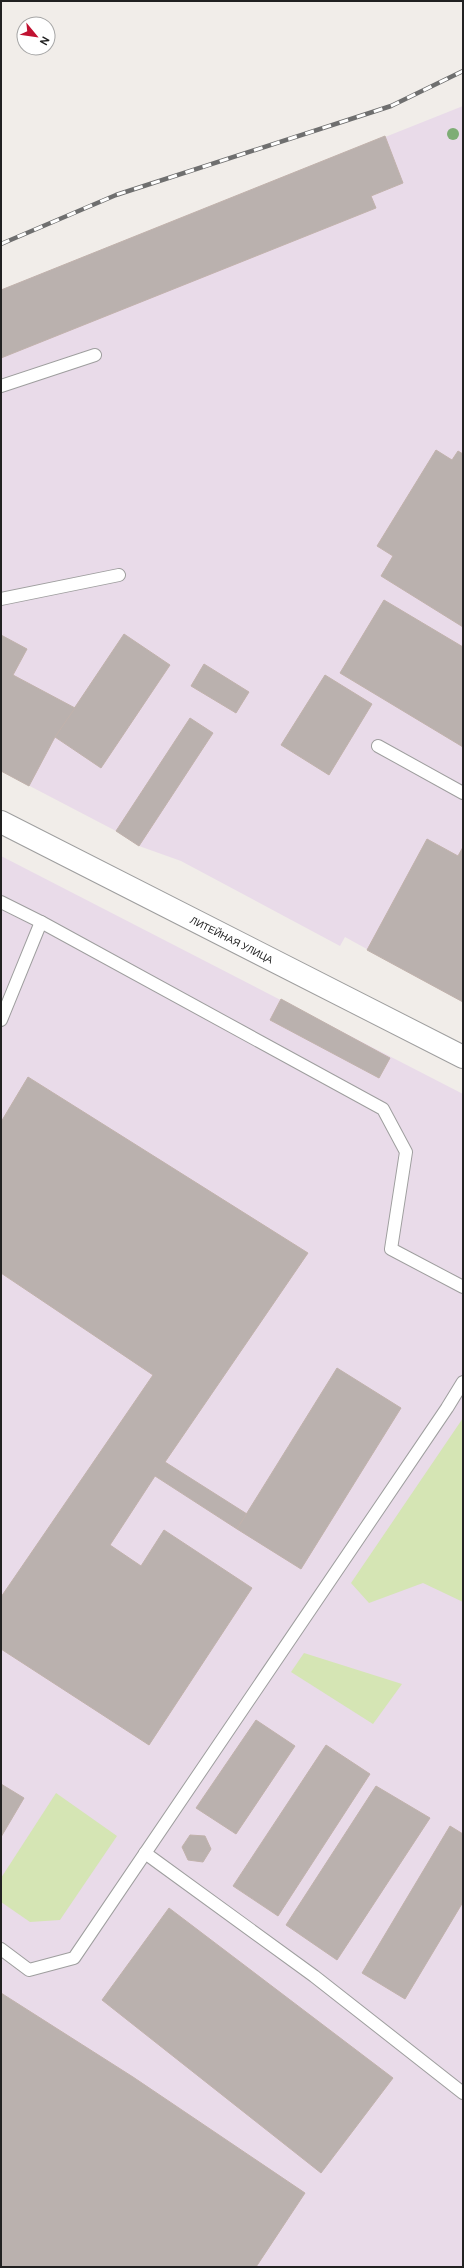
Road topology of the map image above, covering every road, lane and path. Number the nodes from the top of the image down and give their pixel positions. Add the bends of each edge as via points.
1 (95, 355) dead end
2 (1, 386) edge
3 (119, 575) dead end
4 (1, 599) edge
5 (378, 746) dead end
6 (463, 793) edge
7 (1, 822) edge
8 (1, 902) edge
9 (41, 922) junction
10 (1, 1020) edge
11 (463, 1057) edge
12 (463, 1287) edge
13 (463, 1382) edge
14 (145, 1853) junction
15 (1, 1949) edge
16 (463, 2093) edge

1 - 2 lane
3 - 4 lane
5 - 6 lane
7 - 11 street, ЛИТЕЙНАЯ УЛИЦА
8 - 9 lane
9 - 10 lane
9 - 12 lane via 383,1110 406,1152 390,1249
13 - 14 lane
14 - 15 lane via 74,1958 29,1970
14 - 16 lane via 314,1976

